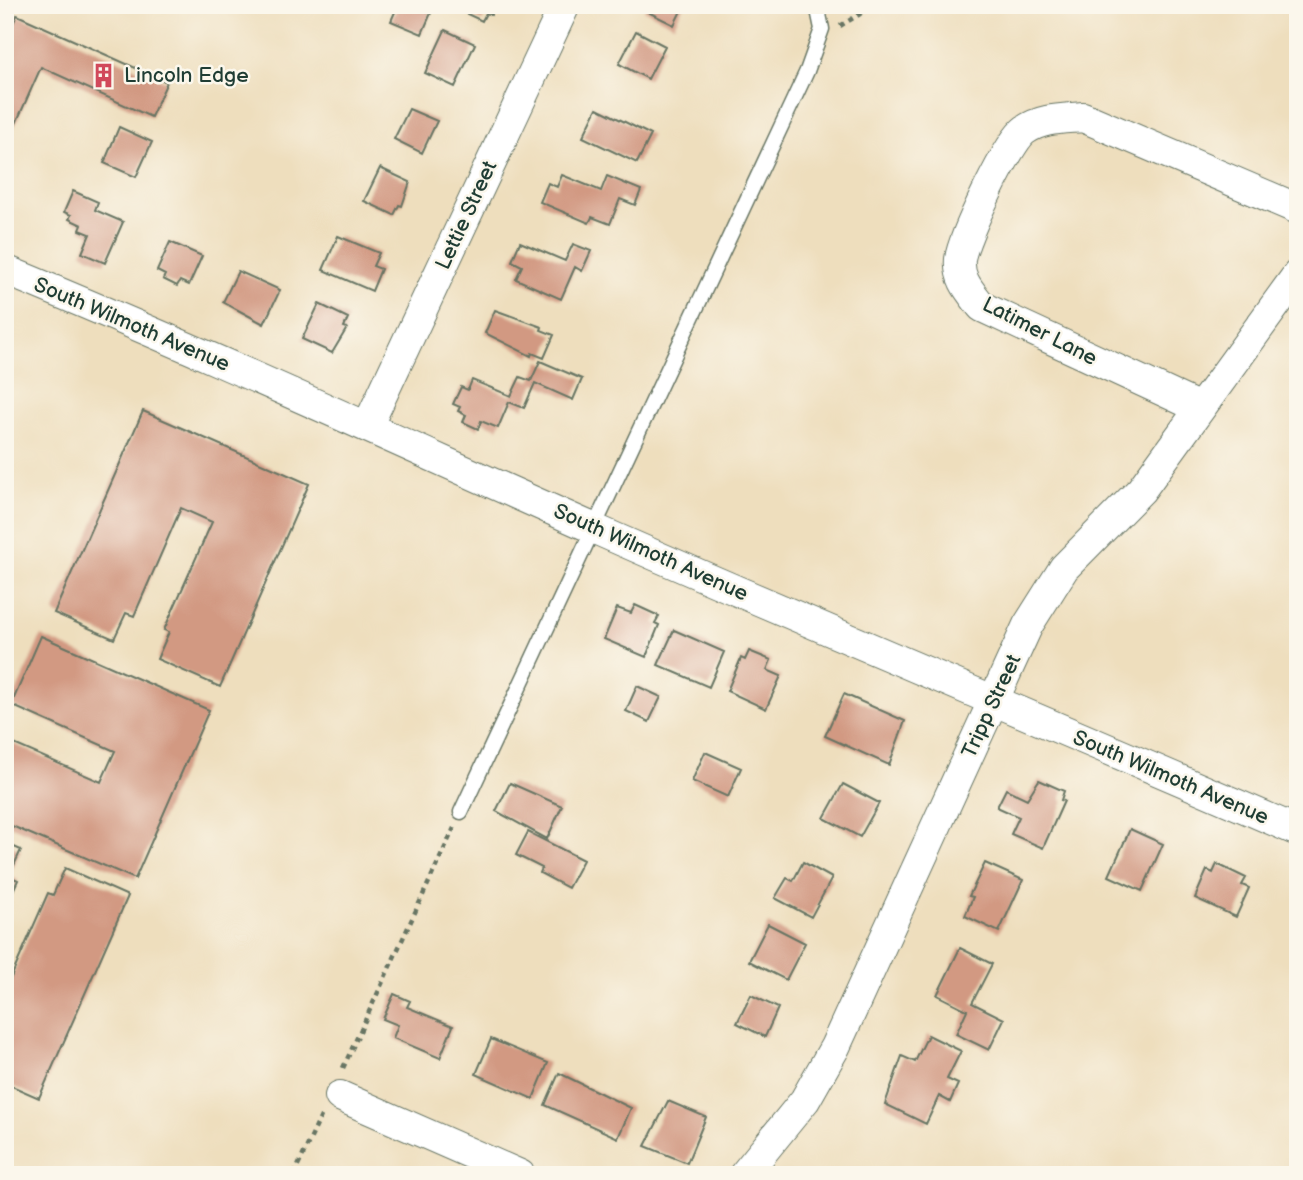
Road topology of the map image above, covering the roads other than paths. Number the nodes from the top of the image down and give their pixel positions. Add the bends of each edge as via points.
1 (565, 5) edge
2 (817, 5) edge
3 (1298, 209) edge
4 (5, 270) edge
5 (1298, 274) edge
6 (1200, 408) junction
7 (368, 425) junction
8 (594, 528) junction
9 (993, 702) junction
10 (461, 812) road end
11 (1298, 831) edge
12 (334, 1094) road end
13 (520, 1175) edge
14 (744, 1175) edge

1 - 7 street, Lettie Street
2 - 8 lane via 822,29 807,71
3 - 6 street, Latimer Lane via 1083,117 1046,120 1024,131 1006,152 960,259 964,284 982,307
4 - 7 street, South Wilmoth Avenue
5 - 6 street, Tripp Street
6 - 9 street, Tripp Street via 1141,490 1064,568 1046,594
7 - 8 street, South Wilmoth Avenue
8 - 9 street, South Wilmoth Avenue
8 - 10 lane
9 - 11 street, South Wilmoth Avenue
9 - 14 street, Tripp Street via 835,1047 805,1100
12 - 13 street

